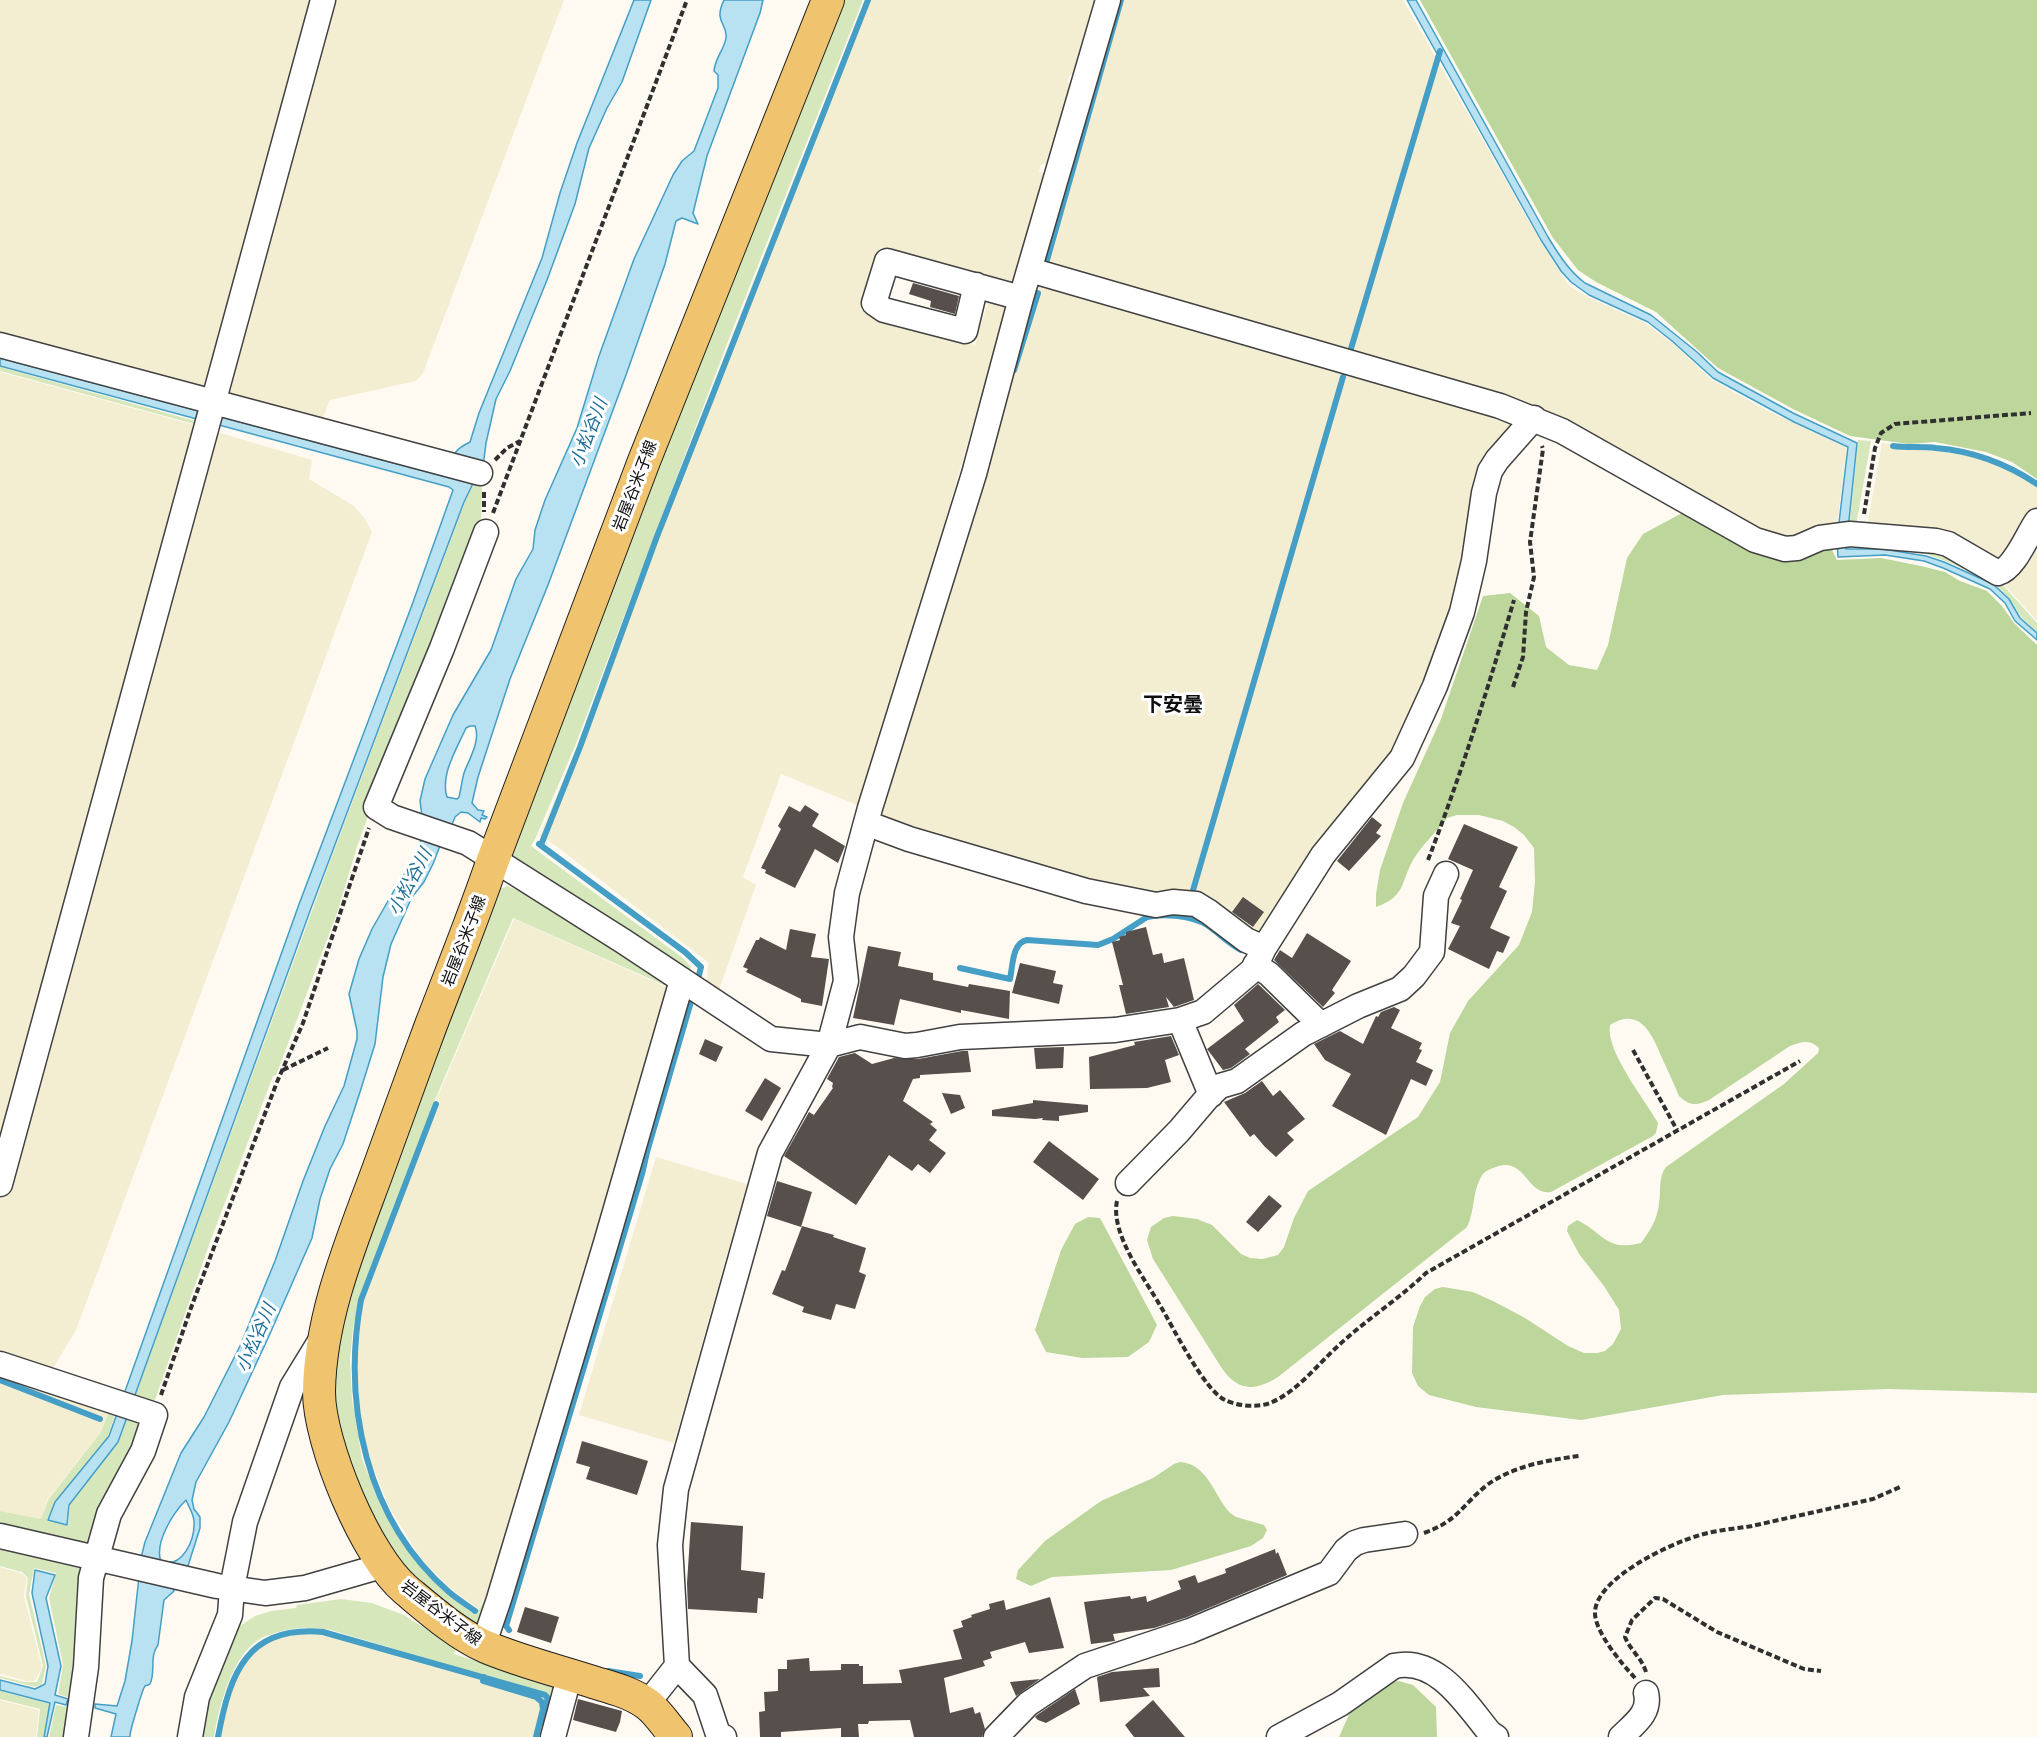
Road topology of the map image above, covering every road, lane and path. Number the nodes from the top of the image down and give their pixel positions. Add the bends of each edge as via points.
1 (323, 0) edge
2 (687, 0) edge
3 (828, 0) edge
4 (1108, 0) edge
5 (1030, 270) junction
6 (976, 285) dead end
7 (1021, 298) junction
8 (0, 345) edge
9 (214, 403) junction
10 (2031, 413) dead end
11 (1532, 420) junction
12 (521, 441) junction
13 (481, 473) junction
14 (2037, 521) edge
15 (486, 532) junction
16 (1848, 535) junction
17 (1514, 600) dead end
18 (1513, 687) dead end
19 (384, 812) junction
20 (866, 823) junction
21 (481, 852) junction
22 (1436, 870) joint
23 (1260, 956) junction
24 (1439, 957) dead end
25 (1407, 983) junction
26 (692, 987) junction
27 (1180, 1020) junction
28 (1321, 1025) junction
29 (829, 1045) junction
30 (328, 1048) dead end
31 (1633, 1050) dead end
32 (1800, 1061) dead end
33 (282, 1070) junction
34 (1210, 1095) junction
35 (1677, 1130) junction
36 (1128, 1183) joint
37 (0, 1184) edge
38 (324, 1335) junction
39 (0, 1364) edge
40 (136, 1409) junction
41 (1579, 1456) dead end
42 (1900, 1487) dead end
43 (1413, 1534) joint
44 (0, 1536) edge
45 (104, 1560) junction
46 (385, 1565) junction
47 (225, 1587) junction
48 (483, 1646) junction
49 (677, 1666) junction
50 (1821, 1671) dead end
51 (570, 1674) junction
52 (1646, 1693) junction
53 (647, 1704) junction
54 (76, 1737) edge
55 (190, 1737) edge
56 (553, 1737) edge
57 (676, 1737) edge
58 (724, 1737) edge
59 (996, 1737) edge
60 (1279, 1737) edge
61 (1496, 1737) edge
62 (1621, 1737) edge

1 - 9 street
2 - 12 path
3 - 21 main road, 岩屋谷米子線 via 644,461
4 - 5 street
5 - 7 street
5 - 11 street via 1500,406
6 - 7 street
7 - 20 street via 974,474
8 - 9 street
9 - 13 street
9 - 37 street
10 - 16 path via 1895,424 1881,433
11 - 16 street via 1562,430 1755,540 1785,549 1820,538
11 - 18 path via 1543,449 1530,542 1534,577 1522,657
11 - 23 street via 1490,471 1462,612 1435,686 1402,758 1323,855
12 - 13 path via 507,448
12 - 15 path
13 - 15 path
14 - 16 street via 2013,561 1998,573 1948,544
15 - 19 street
17 - 22 path via 1453,794
19 - 21 street
19 - 33 path via 352,884 303,1023
20 - 23 street via 1086,891 1155,905 1196,904 1246,940
20 - 29 street via 847,893 841,937 846,981
21 - 26 street
21 - 38 main road, 岩屋谷米子線 via 475,915 343,1265
22 - 25 street via 1432,952
23 - 27 street via 1254,969 1203,1012
23 - 28 street via 1269,974
24 - 25 street via 1416,984
25 - 28 street
26 - 29 street via 771,1039
26 - 48 street via 606,1243
27 - 29 street via 1114,1030 960,1037 917,1046 860,1037
27 - 34 street
28 - 34 street
29 - 49 street via 770,1153 676,1489 670,1545
30 - 33 path
31 - 35 path
32 - 35 path
33 - 40 path via 192,1305
34 - 36 street
35 - 36 path via 1426,1273 1339,1344 1287,1394 1254,1406 1224,1400 1211,1388 1133,1258 1117,1226 1115,1212 1120,1193
38 - 46 main road, 岩屋谷米子線 via 319,1394 325,1433 353,1512
38 - 47 street via 292,1387
39 - 40 street
40 - 45 street via 143,1451 109,1514
41 - 43 path via 1546,1460 1506,1474 1487,1485 1451,1520
42 - 52 path via 1873,1500 1698,1536 1657,1552 1614,1580 1600,1595 1595,1612 1597,1627
43 - 59 street via 1355,1543 1329,1573 1190,1631 1085,1666 1028,1704
44 - 45 street
45 - 47 street
45 - 54 street via 90,1578 86,1667
46 - 47 street via 305,1588 265,1593
46 - 48 main road, 岩屋谷米子線 via 402,1587
47 - 55 street via 230,1615 197,1697
48 - 51 main road, 岩屋谷米子線
49 - 53 street
49 - 58 street via 705,1695 718,1734
50 - 52 path via 1773,1657 1655,1598 1632,1620 1625,1637 1642,1661 1649,1681
51 - 53 main road, 岩屋谷米子線
51 - 56 street
52 - 62 street via 1644,1714
53 - 57 main road, 岩屋谷米子線
60 - 61 street via 1340,1704 1394,1666 1404,1664 1428,1669 1452,1688

